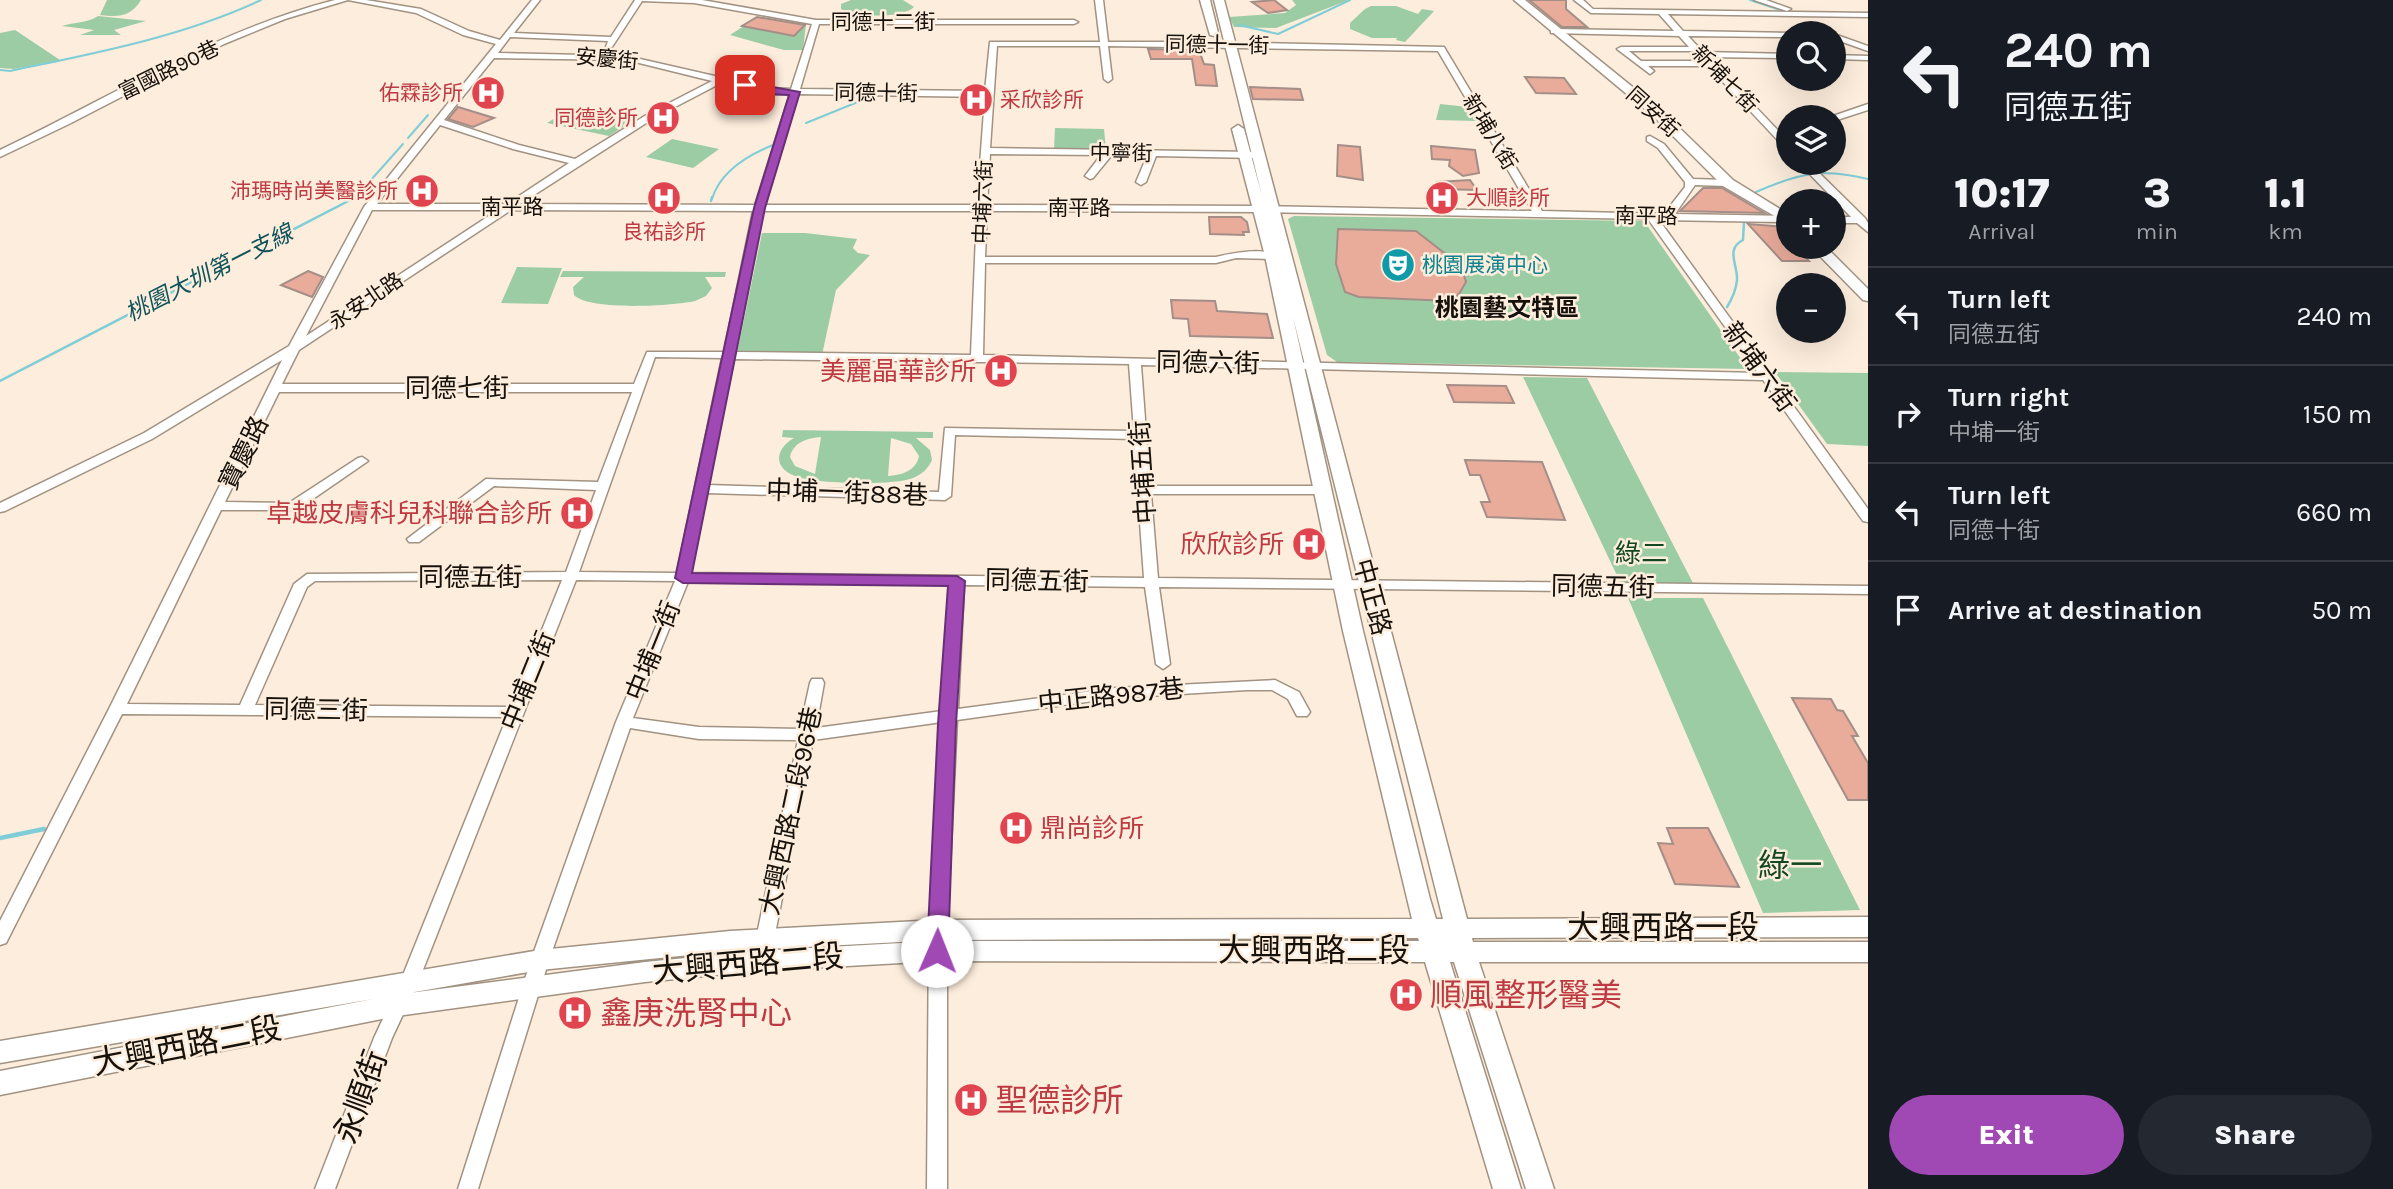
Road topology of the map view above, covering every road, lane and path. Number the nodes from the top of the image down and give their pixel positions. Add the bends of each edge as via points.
1 (344, 0) edge
2 (352, 0) edge
3 (536, 0) edge
4 (639, 0) edge
5 (645, 0) edge
6 (1099, 0) edge
7 (1205, 0) edge
8 (1219, 0) edge
9 (1519, 0) edge
10 (1578, 0) edge
11 (1758, 0) edge
12 (694, 1) edge
13 (1661, 12) junction
14 (1791, 14) junction
15 (1868, 15) edge
16 (816, 22) junction
17 (1074, 22) dead end
18 (1554, 31) junction
19 (1681, 33) junction
20 (1776, 35) edge
21 (505, 39) junction
22 (613, 39) junction
23 (1846, 41) edge
24 (993, 44) joint
25 (1103, 44) junction
26 (1224, 44) junction
27 (1441, 49) joint
28 (1868, 49) edge
29 (1699, 52) junction
30 (491, 55) junction
31 (1776, 55) edge
32 (601, 56) junction
33 (1846, 57) edge
34 (1868, 58) edge
35 (1641, 63) junction
36 (1710, 64) junction
37 (1650, 71) dead end
38 (722, 79) junction
39 (1108, 79) dead end
40 (795, 92) junction
41 (989, 94) junction
42 (1868, 107) edge
43 (1846, 114) edge
44 (437, 121) junction
45 (1776, 126) edge
46 (1650, 139) dead end
47 (985, 151) junction
48 (1108, 153) junction
49 (1153, 153) junction
50 (0, 154) edge
51 (1244, 155) junction
52 (1258, 155) junction
53 (577, 162) junction
54 (1816, 175) edge
55 (1090, 176) dead end
56 (1142, 182) dead end
57 (1690, 182) junction
58 (1728, 183) junction
59 (369, 207) junction
60 (506, 208) junction
61 (759, 208) junction
62 (982, 208) junction
63 (1267, 210) junction
64 (1776, 212) edge
65 (1539, 215) junction
66 (1651, 216) junction
67 (1667, 216) junction
68 (1776, 219) edge
69 (1863, 220) edge
70 (1868, 229) edge
71 (1272, 256) junction
72 (1830, 259) edge
73 (981, 260) junction
74 (1868, 297) edge
75 (294, 348) junction
76 (650, 354) joint
77 (728, 356) junction
78 (977, 360) junction
79 (1135, 361) junction
80 (1303, 365) junction
81 (1766, 377) junction
82 (276, 388) junction
83 (638, 388) junction
84 (1141, 435) junction
85 (362, 461) dead end
86 (604, 486) junction
87 (703, 489) junction
88 (1146, 490) junction
89 (1322, 491) junction
90 (218, 506) junction
91 (0, 508) edge
92 (1868, 518) edge
93 (414, 538) dead end
94 (571, 576) junction
95 (683, 578) junction
96 (957, 581) junction
97 (1151, 583) junction
98 (1344, 585) junction
99 (1369, 585) junction
100 (1868, 590) edge
101 (1164, 664) dead end
102 (817, 683) dead end
103 (117, 709) junction
104 (246, 709) junction
105 (516, 712) junction
106 (1302, 712) dead end
107 (947, 716) junction
108 (624, 722) junction
109 (807, 735) junction
110 (1868, 926) edge
111 (0, 937) edge
112 (765, 939) junction
113 (1429, 939) junction
114 (1460, 939) junction
115 (938, 940) junction
116 (1868, 952) edge
117 (540, 960) junction
118 (410, 980) junction
119 (532, 986) junction
120 (397, 1005) junction
121 (0, 1052) edge
122 (0, 1083) edge
123 (325, 1189) edge
124 (468, 1189) edge
125 (937, 1189) edge
126 (1507, 1189) edge
127 (1540, 1189) edge

1 - 50 street, 富國路90巷 via 309,9 176,62
2 - 21 street via 418,12 466,33
3 - 21 street, 寶慶路
4 - 22 street
5 - 12 street, 同德十二街
6 - 25 street
7 - 26 street, 中正路
8 - 26 street, 中正路
9 - 18 street, 同安街
10 - 13 street via 1591,11
11 - 14 street
12 - 16 street, 同德十二街
13 - 14 street
13 - 19 street, 新埔七街
14 - 15 street
16 - 17 street, 同德十二街
16 - 40 street, 中埔一街
18 - 19 street
18 - 58 street, 同安街 via 1657,113
19 - 20 street
19 - 29 street, 新埔七街
21 - 22 street
21 - 30 street, 寶慶路
22 - 32 street
23 - 28 street
24 - 25 street, 同德十一街
24 - 41 street, 中埔六街
25 - 26 street, 同德十一街
25 - 39 street
26 - 27 street, 同德十一街
26 - 51 street, 中正路
26 - 52 street, 中正路
27 - 65 street, 新埔八街
29 - 31 street
29 - 35 street via 1621,49
29 - 36 street, 新埔七街
30 - 32 street, 安慶街
30 - 44 street, 寶慶路
32 - 38 street, 安慶街
33 - 34 street
35 - 36 street
35 - 37 street
36 - 45 street, 新埔七街
38 - 40 street, 同德十街 via 767,91
38 - 53 street, 永安北路
40 - 41 street, 同德十街
40 - 61 street, 中埔一街
41 - 47 street, 中埔六街
42 - 43 street
44 - 53 street
44 - 59 street, 寶慶路
46 - 57 street
47 - 48 street, 中寧街
47 - 62 street, 中埔六街
48 - 49 street, 中寧街
48 - 55 street
49 - 51 street, 中寧街
49 - 56 street
51 - 52 street, 中寧街
51 - 63 street, 中正路
52 - 63 street, 中正路
53 - 60 street, 永安北路
54 - 69 street
57 - 58 street
57 - 67 street
58 - 64 street, 同安街
59 - 60 street, 南平路
59 - 75 street, 寶慶路
60 - 61 street, 南平路
60 - 75 street, 永安北路
61 - 62 street, 南平路
61 - 77 street, 中埔一街
62 - 63 street, 南平路
62 - 73 street, 中埔六街
63 - 65 street, 南平路
63 - 71 street, 中正路
63 - 80 street, 中正路
65 - 66 street, 南平路
66 - 67 street, 南平路
66 - 81 street, 新埔六街
67 - 68 street, 南平路
69 - 70 street
71 - 73 street
71 - 80 street, 中正路
72 - 74 street
73 - 78 street, 中埔六街
75 - 82 street, 寶慶路
75 - 91 street, 永安北路 via 148,436
76 - 77 street, 同德六街
76 - 83 street, 中埔二街
77 - 78 street, 同德六街
77 - 87 street, 中埔一街
78 - 79 street, 同德六街
79 - 80 street, 同德六街
79 - 84 street, 中埔五街
80 - 81 street, 同德六街
80 - 89 street, 中正路
80 - 99 street, 中正路
81 - 92 street, 新埔六街
82 - 83 street, 同德七街
82 - 90 street, 寶慶路
83 - 86 street, 中埔二街
84 - 87 street, 中埔一街88巷 via 949,430 945,496
84 - 88 street, 中埔五街
85 - 90 street via 292,507
86 - 93 street via 491,482
86 - 94 street, 中埔二街
87 - 95 street, 中埔一街
88 - 89 street
88 - 97 street, 中埔五街
89 - 98 street, 中正路
90 - 103 street, 寶慶路
94 - 95 street, 同德五街
94 - 104 street, 同德五街 via 312,577 301,584
94 - 105 street, 中埔二街
95 - 96 street, 同德五街
95 - 108 street, 中埔一街
96 - 97 street, 同德五街
96 - 107 street
97 - 98 street, 同德五街
97 - 101 street, 中埔五街
98 - 99 street, 同德五街
98 - 113 street, 中正路
99 - 100 street, 同德五街
99 - 114 street, 中正路
102 - 109 street, 大興西路二段96巷
103 - 104 street, 同德三街
103 - 111 street, 寶慶路
104 - 105 street, 同德三街
105 - 118 street, 中埔二街
106 - 107 street, 中正路987巷 via 1294,696 1275,685 1115,692
107 - 109 street, 中正路987巷
107 - 115 street
108 - 109 street, 中正路987巷 via 699,733
108 - 117 street, 中埔一街
109 - 112 street, 大興西路二段96巷
110 - 114 street, 大興西路一段
112 - 115 street, 大興西路二段
112 - 117 street, 大興西路二段
113 - 114 street, 大興西路二段
113 - 115 street, 大興西路二段
113 - 126 street, 中正路
114 - 116 street, 大興西路一段
114 - 127 street, 中正路
115 - 119 street, 大興西路二段
115 - 125 street
117 - 118 street, 大興西路二段
117 - 119 street, 中埔一街
118 - 120 street, 中埔二街
118 - 121 street, 大興西路二段
119 - 120 street, 大興西路二段
119 - 124 street, 中埔一街
120 - 122 street, 大興西路二段
120 - 123 street, 永順街

